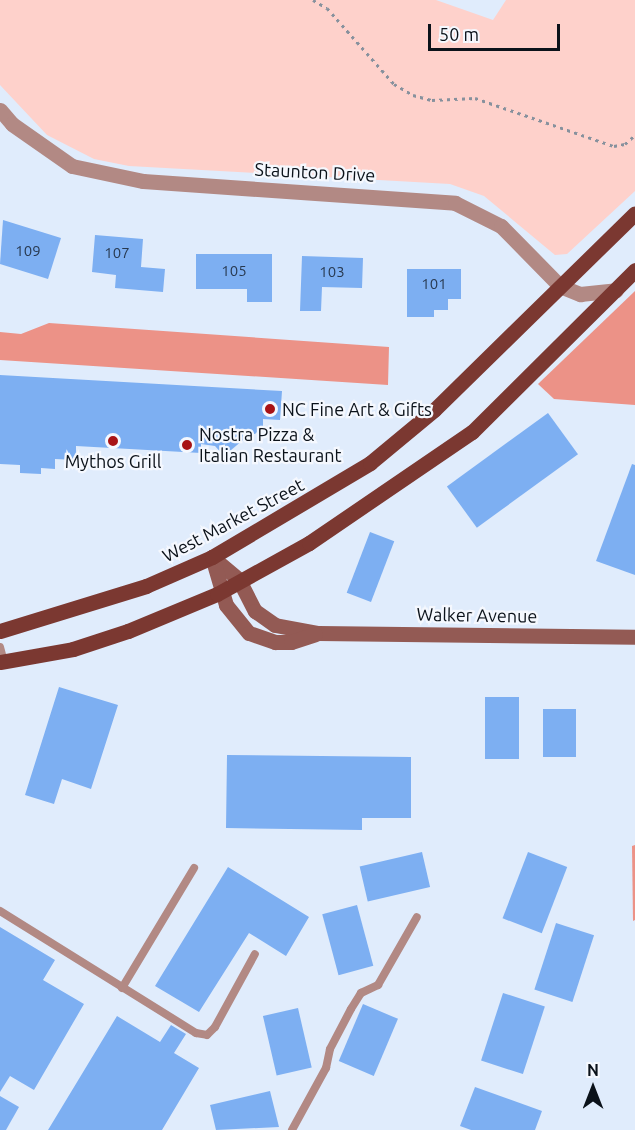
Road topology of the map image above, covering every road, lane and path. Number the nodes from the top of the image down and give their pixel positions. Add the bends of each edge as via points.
1 (313, 0) edge
2 (0, 110) edge
3 (635, 135) edge
4 (635, 213) edge
5 (635, 270) edge
6 (560, 286) junction
7 (616, 290) junction
8 (212, 557) junction
9 (240, 580) junction
10 (220, 592) junction
11 (0, 631) edge
12 (318, 633) junction
13 (635, 637) edge
14 (1, 657) edge
15 (194, 868) dead end
16 (0, 911) edge
17 (417, 917) dead end
18 (255, 954) dead end
19 (122, 988) junction
20 (292, 1130) edge

1 - 3 path via 327,8 394,84 413,95 432,100 475,98 614,146 625,144
2 - 6 street, Staunton Drive via 12,124 72,166 143,181 455,203 501,226
4 - 6 main road, West Market Street
5 - 7 main road
6 - 7 street via 580,294
6 - 8 main road, West Market Street via 434,410 370,463
7 - 9 main road via 472,432 353,515
8 - 9 street, Walker Avenue
8 - 10 street, Walker Avenue
8 - 11 main road, West Market Street via 146,586
9 - 10 main road
9 - 12 street, Walker Avenue via 255,611 265,621
10 - 12 street, Walker Avenue via 234,618 256,639 291,642
10 - 14 main road via 128,631 73,649
12 - 13 street, Walker Avenue
15 - 19 lane
16 - 19 lane
17 - 20 lane via 378,985 362,993 351,1009 330,1048 326,1068
18 - 19 lane via 215,1028 207,1035 176,1022

